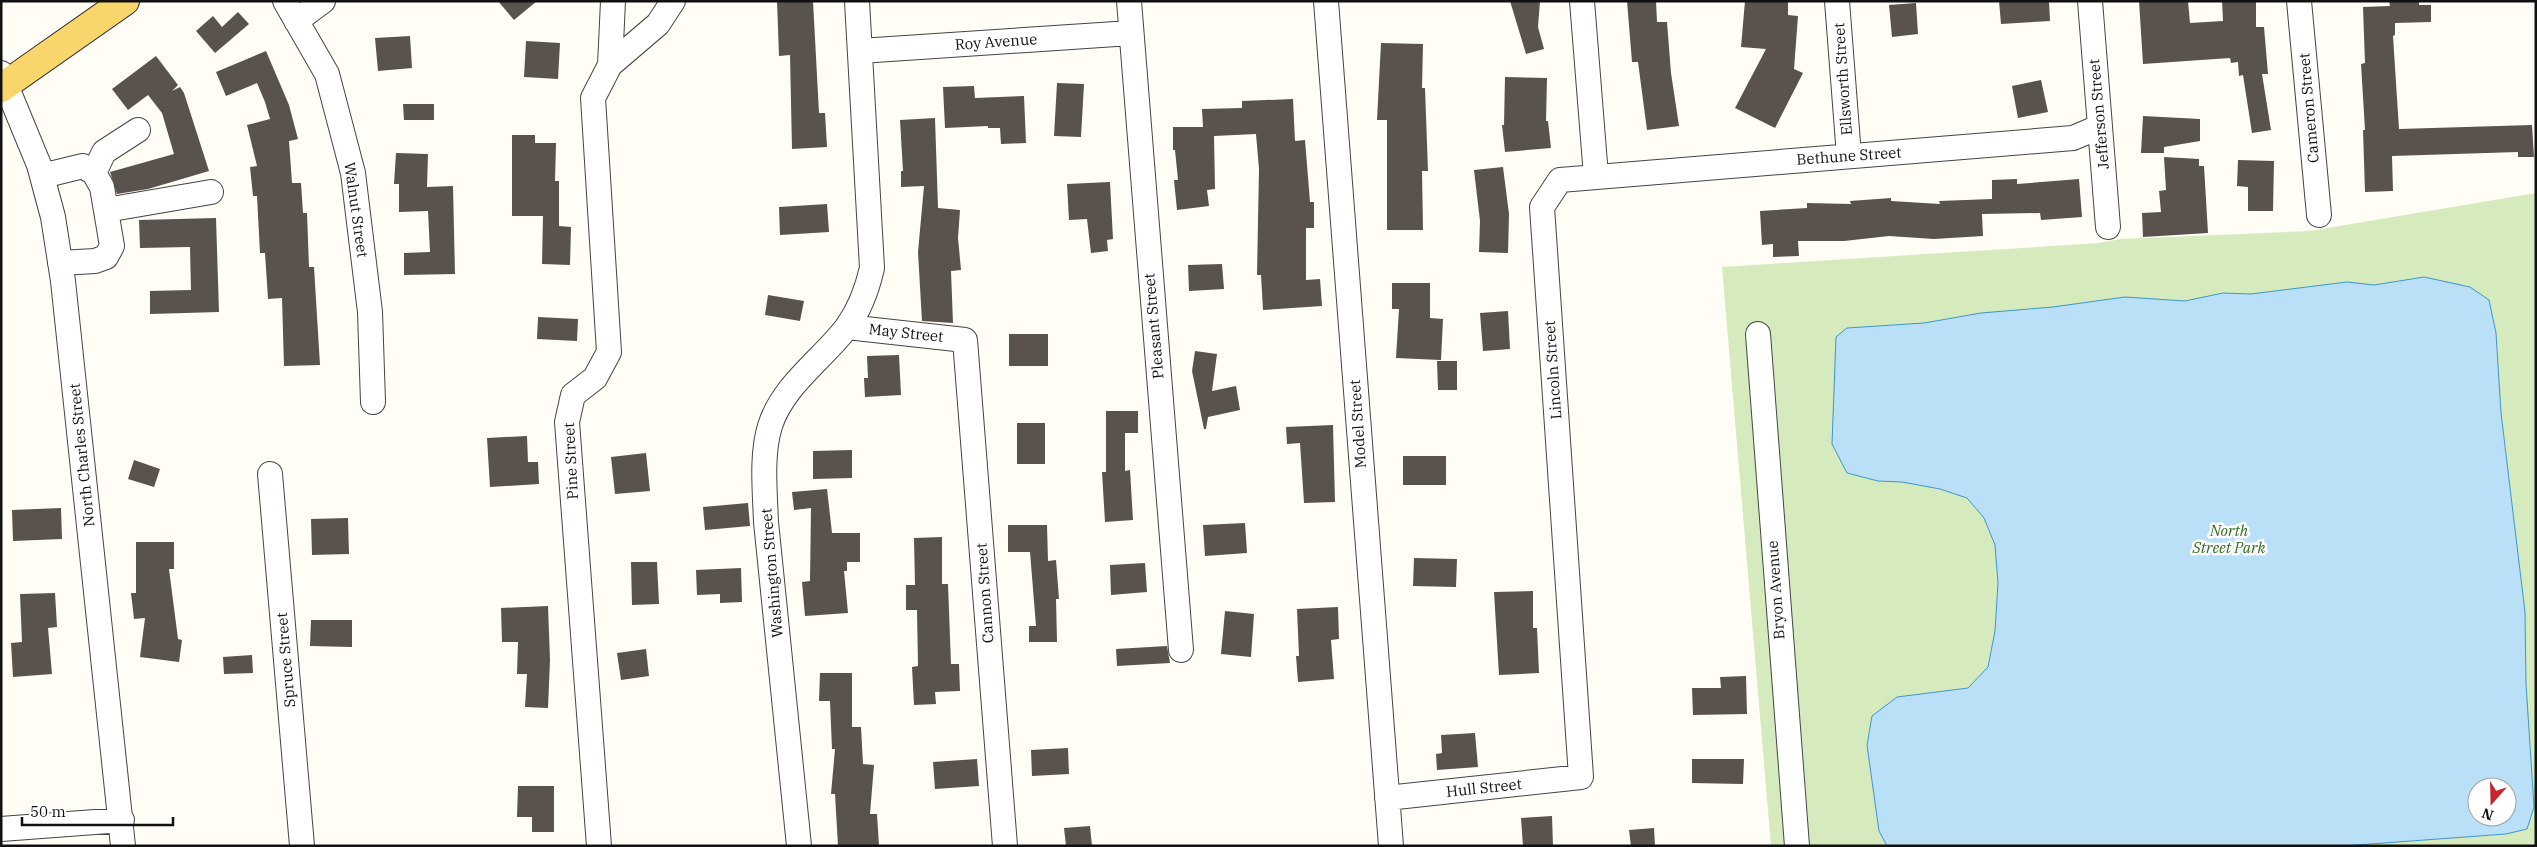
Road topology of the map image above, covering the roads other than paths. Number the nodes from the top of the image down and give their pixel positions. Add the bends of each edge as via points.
1 (125, 1) edge
2 (323, 1) edge
3 (613, 1) edge
4 (673, 1) edge
5 (857, 1) edge
6 (1129, 1) edge
7 (1326, 1) edge
8 (1582, 1) edge
9 (1837, 1) edge
10 (2090, 1) edge
11 (2299, 1) edge
12 (290, 11) edge
13 (1131, 33) junction
14 (860, 51) junction
15 (610, 64) junction
16 (3, 82) edge
17 (2099, 127) junction
18 (138, 130) dead end
19 (1849, 156) junction
20 (94, 173) junction
21 (42, 176) junction
22 (1596, 176) junction
23 (211, 192) dead end
24 (106, 210) junction
25 (2319, 214) dead end
26 (2108, 227) dead end
27 (60, 264) junction
28 (847, 327) junction
29 (1758, 334) dead end
30 (965, 340) joint
31 (373, 402) dead end
32 (270, 474) dead end
33 (1181, 650) dead end
34 (1581, 777) joint
35 (1386, 798) junction
36 (122, 820) junction
37 (1, 829) edge
38 (123, 846) edge
39 (302, 846) edge
40 (599, 846) edge
41 (799, 846) edge
42 (1005, 846) edge
43 (1391, 846) edge
44 (1797, 846) edge

1 - 16 main road
2 - 12 street
3 - 15 street
4 - 15 street via 658,24
5 - 14 street, Washington Street
6 - 13 street, Pleasant Street
7 - 35 street, Model Street
8 - 22 street
9 - 19 street, Ellsworth Street
10 - 17 street, Jefferson Street
11 - 25 street, Cameron Street
12 - 31 street, Walnut Street via 327,74 353,173 370,312
13 - 14 street, Roy Avenue
13 - 33 street, Pleasant Street
14 - 28 street, Washington Street via 872,268 865,297
15 - 40 street, Pine Street via 593,98 609,352 595,378 573,395 567,422
16 - 21 street, North Charles Street
17 - 19 street, Bethune Street via 2073,138
17 - 26 street, Jefferson Street
18 - 20 street via 104,152
19 - 22 street, Bethune Street
20 - 21 street via 83,166
20 - 24 street via 102,187
21 - 27 street, North Charles Street via 53,217
22 - 34 street, Lincoln Street via 1560,180 1542,207
23 - 24 street
24 - 27 street via 112,246 106,257
27 - 36 street, North Charles Street
28 - 30 street, May Street
28 - 41 street, Washington Street via 790,390 770,426 764,472 766,522
29 - 44 street, Bryon Avenue
30 - 42 street, Cannon Street
32 - 39 street, Spruce Street
34 - 35 street, Hull Street
35 - 43 street, Model Street
36 - 37 street
36 - 38 street, North Charles Street

